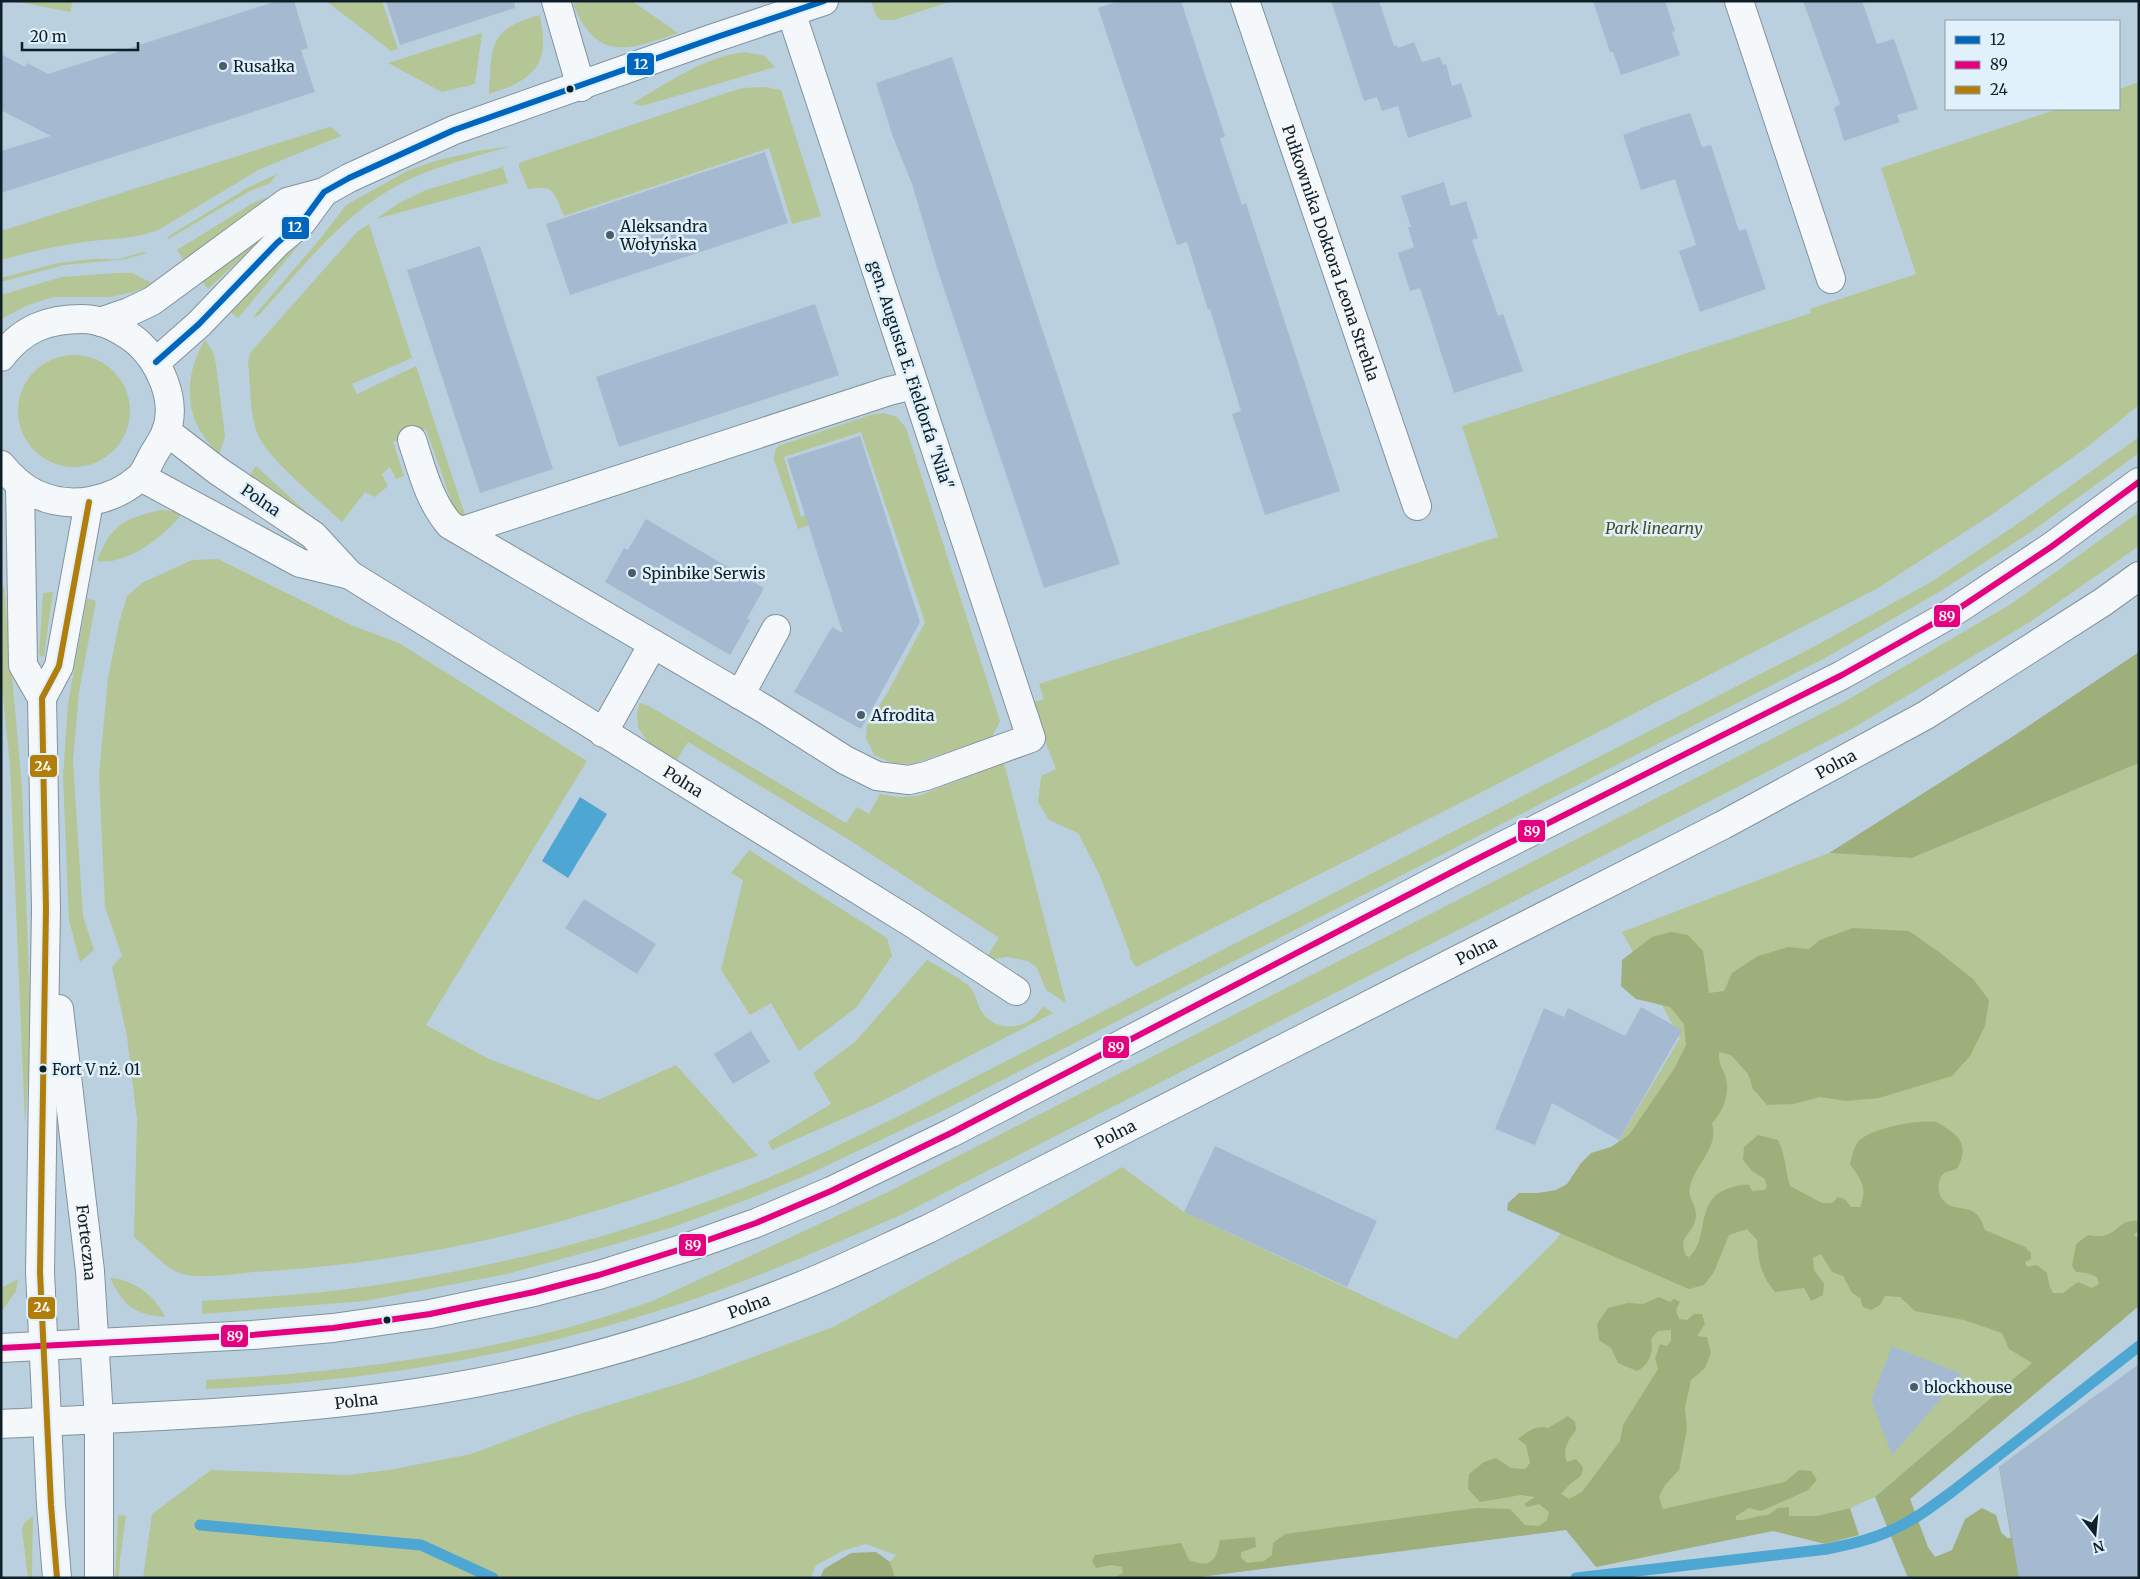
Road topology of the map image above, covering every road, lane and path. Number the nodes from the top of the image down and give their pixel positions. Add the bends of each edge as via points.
1 (556, 1) edge
2 (824, 1) edge
3 (1245, 1) edge
4 (1739, 1) edge
5 (791, 12) junction
6 (581, 87) junction
7 (324, 192) junction
8 (1831, 279) dead end
9 (100, 322) junction
10 (1, 357) edge
11 (156, 362) junction
12 (914, 385) junction
13 (166, 431) junction
14 (412, 440) dead end
15 (11, 475) edge
16 (141, 477) junction
17 (2139, 482) edge
18 (89, 502) junction
19 (1417, 506) dead end
20 (462, 531) junction
21 (350, 575) junction
22 (2139, 576) edge
23 (776, 630) dead end
24 (653, 644) junction
25 (740, 695) junction
26 (42, 698) junction
27 (603, 733) junction
28 (46, 909) junction
29 (1016, 991) dead end
30 (94, 1343) junction
31 (44, 1346) junction
32 (1, 1348) edge
33 (99, 1419) junction
34 (48, 1422) junction
35 (1, 1424) edge
36 (57, 1578) edge
37 (99, 1578) edge

1 - 6 street
2 - 5 street
3 - 19 street, Pułkownika Doktora Leona Strehla
4 - 8 street
5 - 6 street
5 - 12 street, gen. Augusta E. Fieldorfa "Nila"
6 - 7 street via 454,130
7 - 9 street via 287,202 152,301
7 - 11 street via 302,222
9 - 10 street via 62,319 35,327 12,343
9 - 11 street via 118,327
11 - 13 street via 168,400
12 - 20 street
12 - 25 street, gen. Augusta E. Fieldorfa "Nila" via 1031,738 909,780 877,776 845,760
13 - 16 street
13 - 21 street, Polna via 218,471 313,535
14 - 20 street via 439,512 450,525
15 - 18 street via 36,495
15 - 26 street via 23,665
16 - 18 street via 117,494
16 - 21 street, Polna via 300,563
17 - 30 street via 2051,547 1952,613 1842,675 1483,856 951,1133 756,1223 599,1275 430,1314 333,1328
18 - 26 street, Forteczna via 59,666
20 - 24 street
21 - 27 street, Polna
22 - 33 street, Polna via 1926,715 1723,825 919,1233 800,1286 672,1332 549,1366 470,1383 276,1410
23 - 25 street
24 - 25 street
24 - 27 street
26 - 28 street, Forteczna
27 - 29 street, Polna
28 - 30 street, Forteczna via 90,1271
28 - 31 street, Forteczna via 40,1272
30 - 31 street
30 - 33 street, Forteczna
31 - 32 street
31 - 34 street, Forteczna
33 - 34 street, Polna
33 - 37 street, Forteczna
34 - 35 street, Polna
34 - 36 street, Forteczna

